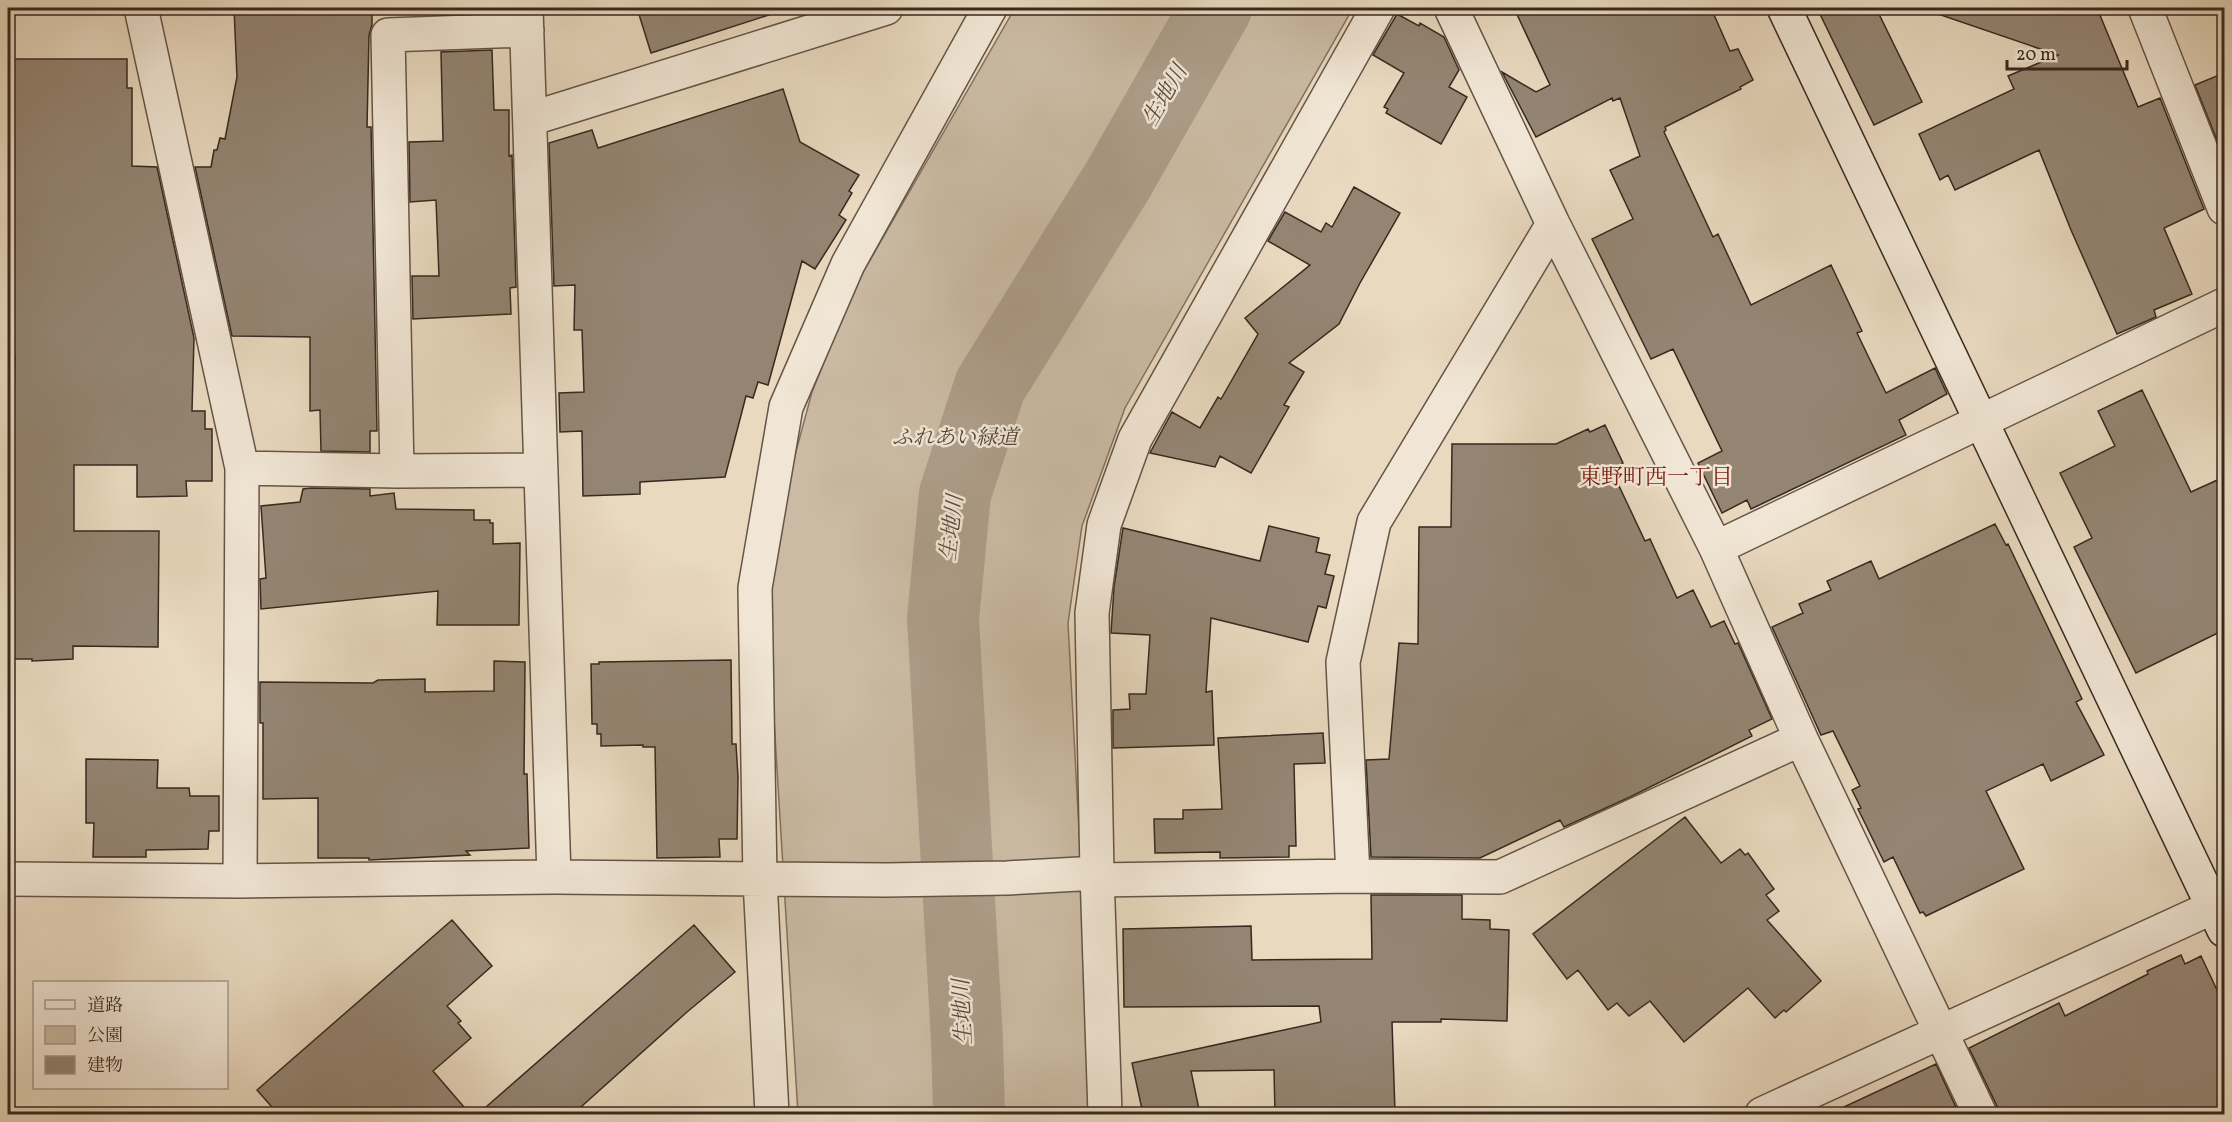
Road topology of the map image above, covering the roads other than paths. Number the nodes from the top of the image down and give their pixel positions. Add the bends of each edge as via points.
1 (141, 8) edge
2 (886, 8) edge
3 (990, 8) edge
4 (1378, 8) edge
5 (1450, 8) edge
6 (1784, 8) edge
7 (2145, 8) edge
8 (526, 19) edge
9 (530, 119) junction
10 (2224, 208) edge
11 (1553, 224) junction
12 (2224, 305) edge
13 (1982, 422) junction
14 (242, 468) junction
15 (541, 470) junction
16 (397, 471) junction
17 (1716, 548) junction
18 (1801, 739) junction
19 (1097, 876) junction
20 (1353, 876) junction
21 (554, 877) junction
22 (8, 879) edge
23 (760, 880) junction
24 (240, 881) junction
25 (2221, 913) edge
26 (1939, 1032) junction
27 (772, 1114) edge
28 (1105, 1114) edge
29 (1762, 1114) edge
30 (1980, 1114) edge

1 - 14 street
2 - 9 street
3 - 23 street via 848,264 786,407 755,588
4 - 19 street via 1135,439 1104,525 1092,613
5 - 11 street
6 - 13 street
7 - 10 street
8 - 9 street
8 - 16 street via 388,35
9 - 15 street
11 - 17 street
11 - 20 street via 1374,522 1343,662
12 - 13 street
13 - 17 street
13 - 25 street
14 - 16 street
14 - 24 street
15 - 16 street
15 - 21 street
17 - 18 street
18 - 20 street via 1500,877
18 - 26 street
19 - 20 street
19 - 23 street
19 - 28 street
21 - 23 street
21 - 24 street
22 - 24 street
23 - 27 street
25 - 26 street
26 - 29 street
26 - 30 street

